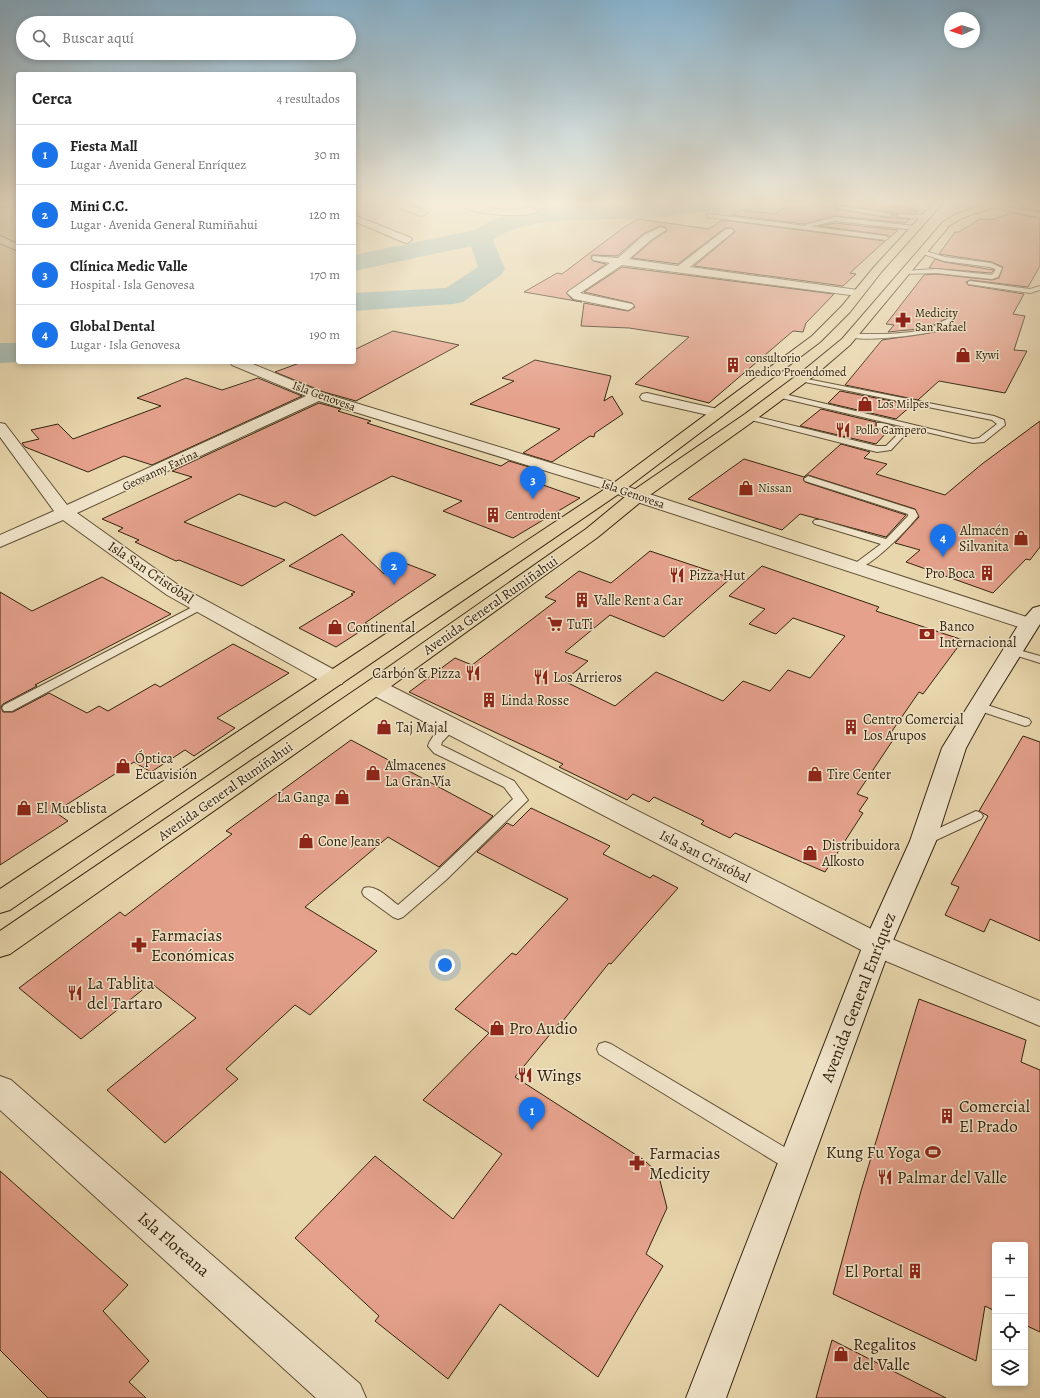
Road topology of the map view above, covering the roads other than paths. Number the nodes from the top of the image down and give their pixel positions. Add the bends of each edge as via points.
1 (609, 268) edge
2 (675, 268) edge
3 (880, 268) edge
4 (909, 268) edge
5 (999, 268) edge
6 (681, 269) joint
7 (904, 274) junction
8 (933, 278) dead end
9 (962, 282) dead end
10 (1040, 288) edge
11 (858, 293) junction
12 (628, 306) dead end
13 (950, 320) dead end
14 (851, 336) junction
15 (242, 364) edge
16 (800, 379) junction
17 (318, 396) junction
18 (778, 396) junction
19 (647, 397) dead end
20 (717, 414) junction
21 (750, 417) junction
22 (0, 427) edge
23 (808, 479) dead end
24 (617, 488) junction
25 (637, 496) junction
26 (65, 514) junction
27 (818, 522) dead end
28 (0, 542) edge
29 (888, 543) junction
30 (857, 568) junction
31 (202, 605) junction
32 (1035, 618) edge
33 (1012, 651) junction
34 (1040, 660) edge
35 (334, 679) junction
36 (375, 687) junction
37 (978, 706) junction
38 (8, 708) dead end
39 (1026, 722) dead end
40 (451, 726) junction
41 (976, 816) dead end
42 (923, 841) junction
43 (369, 892) dead end
44 (0, 903) edge
45 (877, 945) junction
46 (0, 946) edge
47 (1040, 1014) edge
48 (605, 1049) dead end
49 (0, 1090) edge
50 (794, 1163) junction
51 (346, 1398) edge
52 (706, 1398) edge

1 - 12 street via 573,293
2 - 6 street
3 - 11 highway, Avenida General Rumiñahui
4 - 7 highway, Avenida General Rumiñahui
5 - 7 lane via 996,276 992,277 936,271
6 - 11 street
7 - 8 lane
7 - 14 highway, Avenida General Rumiñahui
9 - 10 lane via 1030,291
11 - 20 highway, Avenida General Rumiñahui via 816,339
13 - 14 lane via 940,327 913,333 883,337
14 - 16 highway, Avenida General Rumiñahui
15 - 17 street, Isla Genovesa
16 - 18 highway, Avenida General Rumiñahui
16 - 18 lane via 994,418 1001,422 1001,425 981,440 973,441
17 - 24 street, Isla Genovesa
17 - 26 street, Geovanny Farina
18 - 21 highway, Avenida General Rumiñahui
18 - 21 lane via 858,418 897,432 900,436 888,448 877,449
19 - 20 street
20 - 24 highway, Avenida General Rumiñahui
21 - 25 highway, Avenida General Rumiñahui
22 - 26 street, Isla San Cristóbal
23 - 29 lane via 912,512 913,516
24 - 25 street, Isla Genovesa
24 - 35 highway, Avenida General Rumiñahui
25 - 30 street, Isla Genovesa
25 - 36 highway, Avenida General Rumiñahui via 592,533
26 - 28 street, Geovanny Farina
26 - 31 street, Isla San Cristóbal via 174,591
27 - 29 lane
29 - 30 lane
30 - 32 street, Isla Genovesa
31 - 35 street, Isla San Cristóbal
31 - 38 lane
32 - 33 street, Avenida General Enríquez
33 - 34 lane
33 - 37 street, Avenida General Enríquez
35 - 44 highway, Avenida General Rumiñahui
36 - 40 street, Isla San Cristóbal
36 - 46 highway, Avenida General Rumiñahui
37 - 39 lane
37 - 42 street, Avenida General Enríquez via 954,748
40 - 43 lane via 436,740 434,746 509,784 520,800 441,876 398,913
40 - 45 street, Isla San Cristóbal
41 - 42 lane
42 - 45 street, Avenida General Enríquez
45 - 47 street, Isla San Cristóbal
45 - 50 street, Avenida General Enríquez
48 - 50 lane
49 - 51 street, Isla Floreana
50 - 52 street, Avenida General Enríquez

